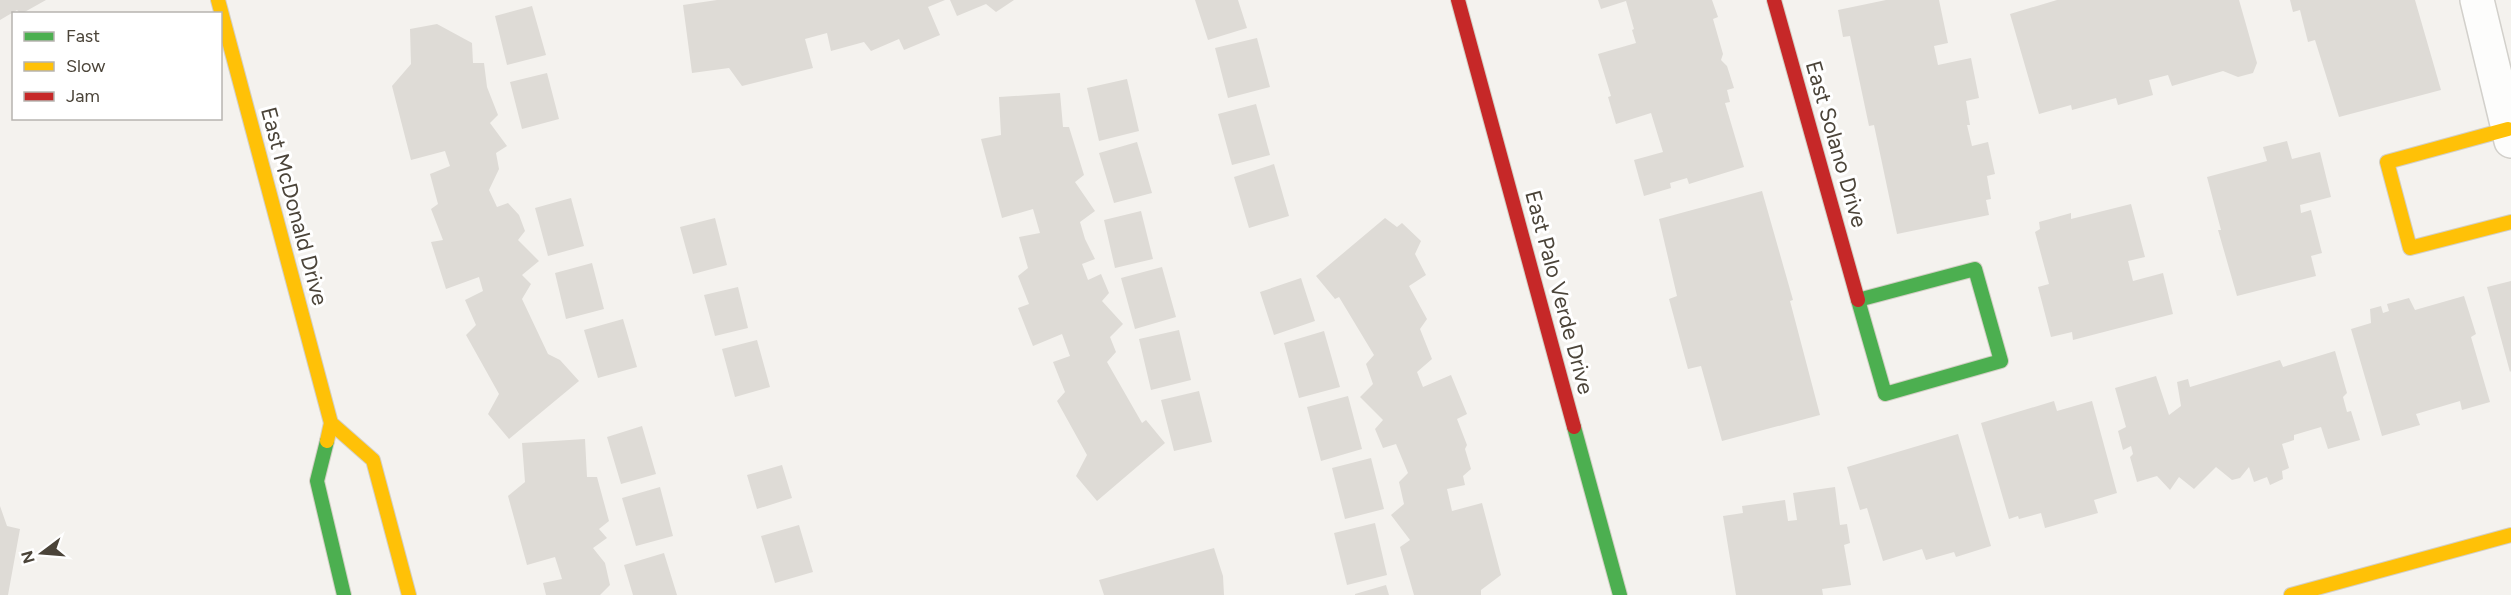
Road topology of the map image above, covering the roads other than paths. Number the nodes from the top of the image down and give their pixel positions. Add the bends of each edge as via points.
1 (1458, 0) edge
2 (1774, 0) edge
3 (2477, 0) edge
4 (222, 15) edge
5 (2509, 135) edge
6 (2511, 222) edge
7 (1858, 300) junction
8 (331, 423) junction
9 (2511, 535) edge
10 (344, 595) edge
11 (409, 595) edge
12 (1620, 595) edge
13 (2291, 595) edge

1 - 12 street, East Palo Verde Drive
2 - 7 street, East Solano Drive
3 - 5 street
4 - 8 street, East McDonald Drive
5 - 6 street via 2387,162 2410,248
7 - 7 street, East Solano Drive via 1885,394 2001,361 1975,268
8 - 10 street, East McDonald Drive via 317,481
8 - 11 street via 373,460
9 - 13 street

